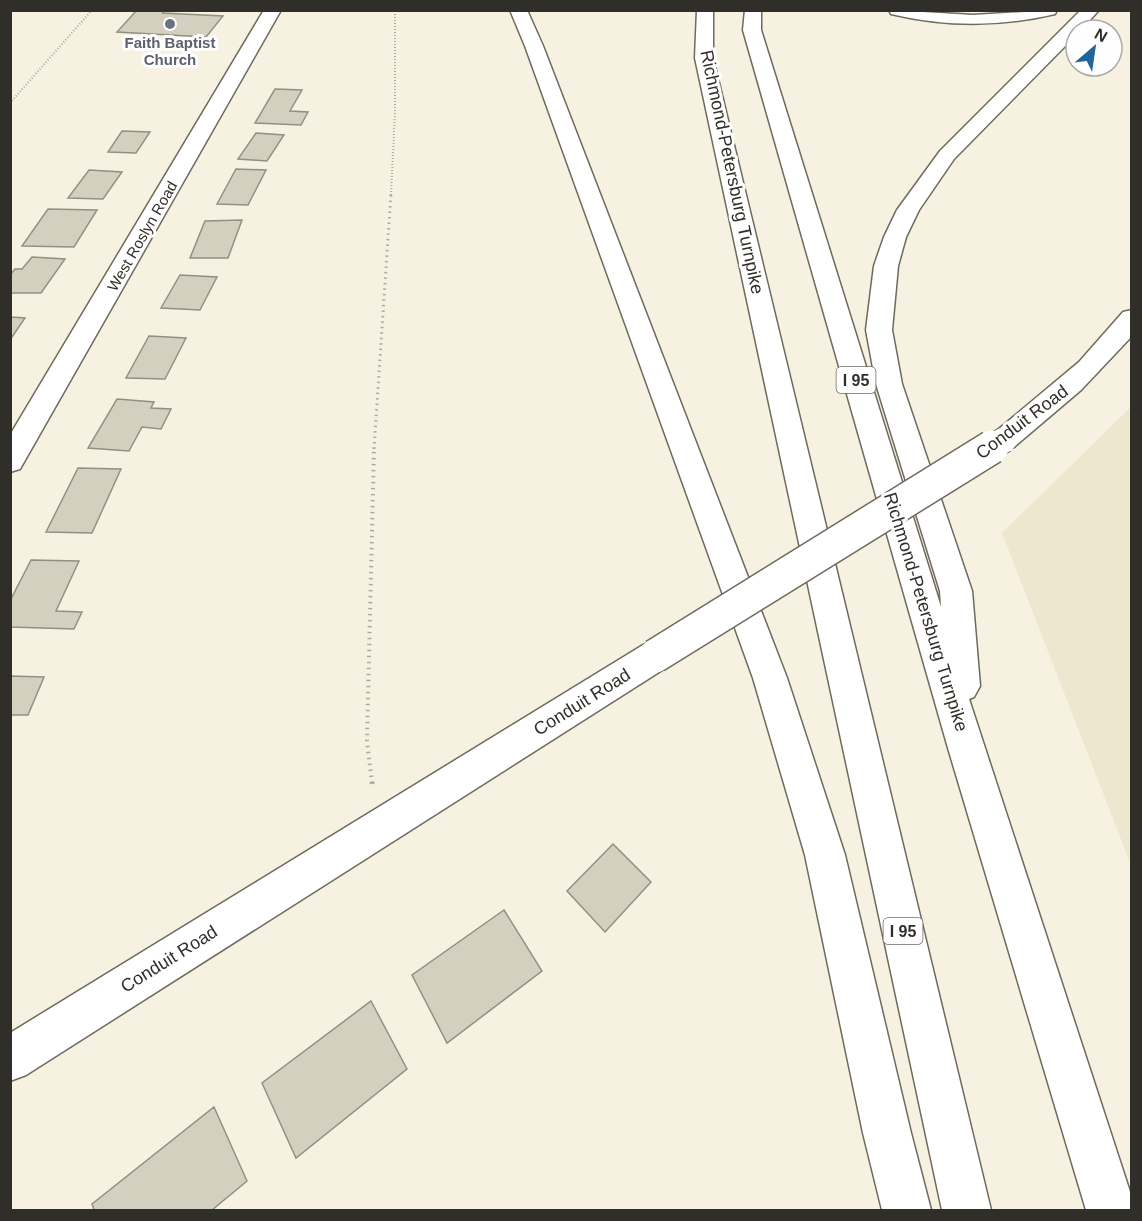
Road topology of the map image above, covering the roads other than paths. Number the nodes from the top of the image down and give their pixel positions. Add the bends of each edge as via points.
1 (273, 10) edge
2 (518, 10) edge
3 (705, 10) edge
4 (753, 10) edge
5 (897, 10) edge
6 (1049, 10) edge
7 (1091, 10) edge
8 (1131, 318) edge
9 (10, 460) edge
10 (966, 748) junction
11 (10, 1059) edge
12 (907, 1210) edge
13 (967, 1210) edge
14 (1111, 1210) edge

1 - 9 main road, West Roslyn Road
2 - 12 main road via 770,678 825,855
3 - 13 main road, Richmond-Petersburg Turnpike / I 95 via 704,58
4 - 10 main road, Richmond-Petersburg Turnpike / I 95 via 752,30
5 - 6 main road via 975,19
7 - 10 main road via 947,155 908,210 886,266 879,330 889,384 956,591
8 - 11 main road, Conduit Road, bridge via 1120,335 1072,384 1004,440
10 - 14 main road, Richmond-Petersburg Turnpike / I 95

